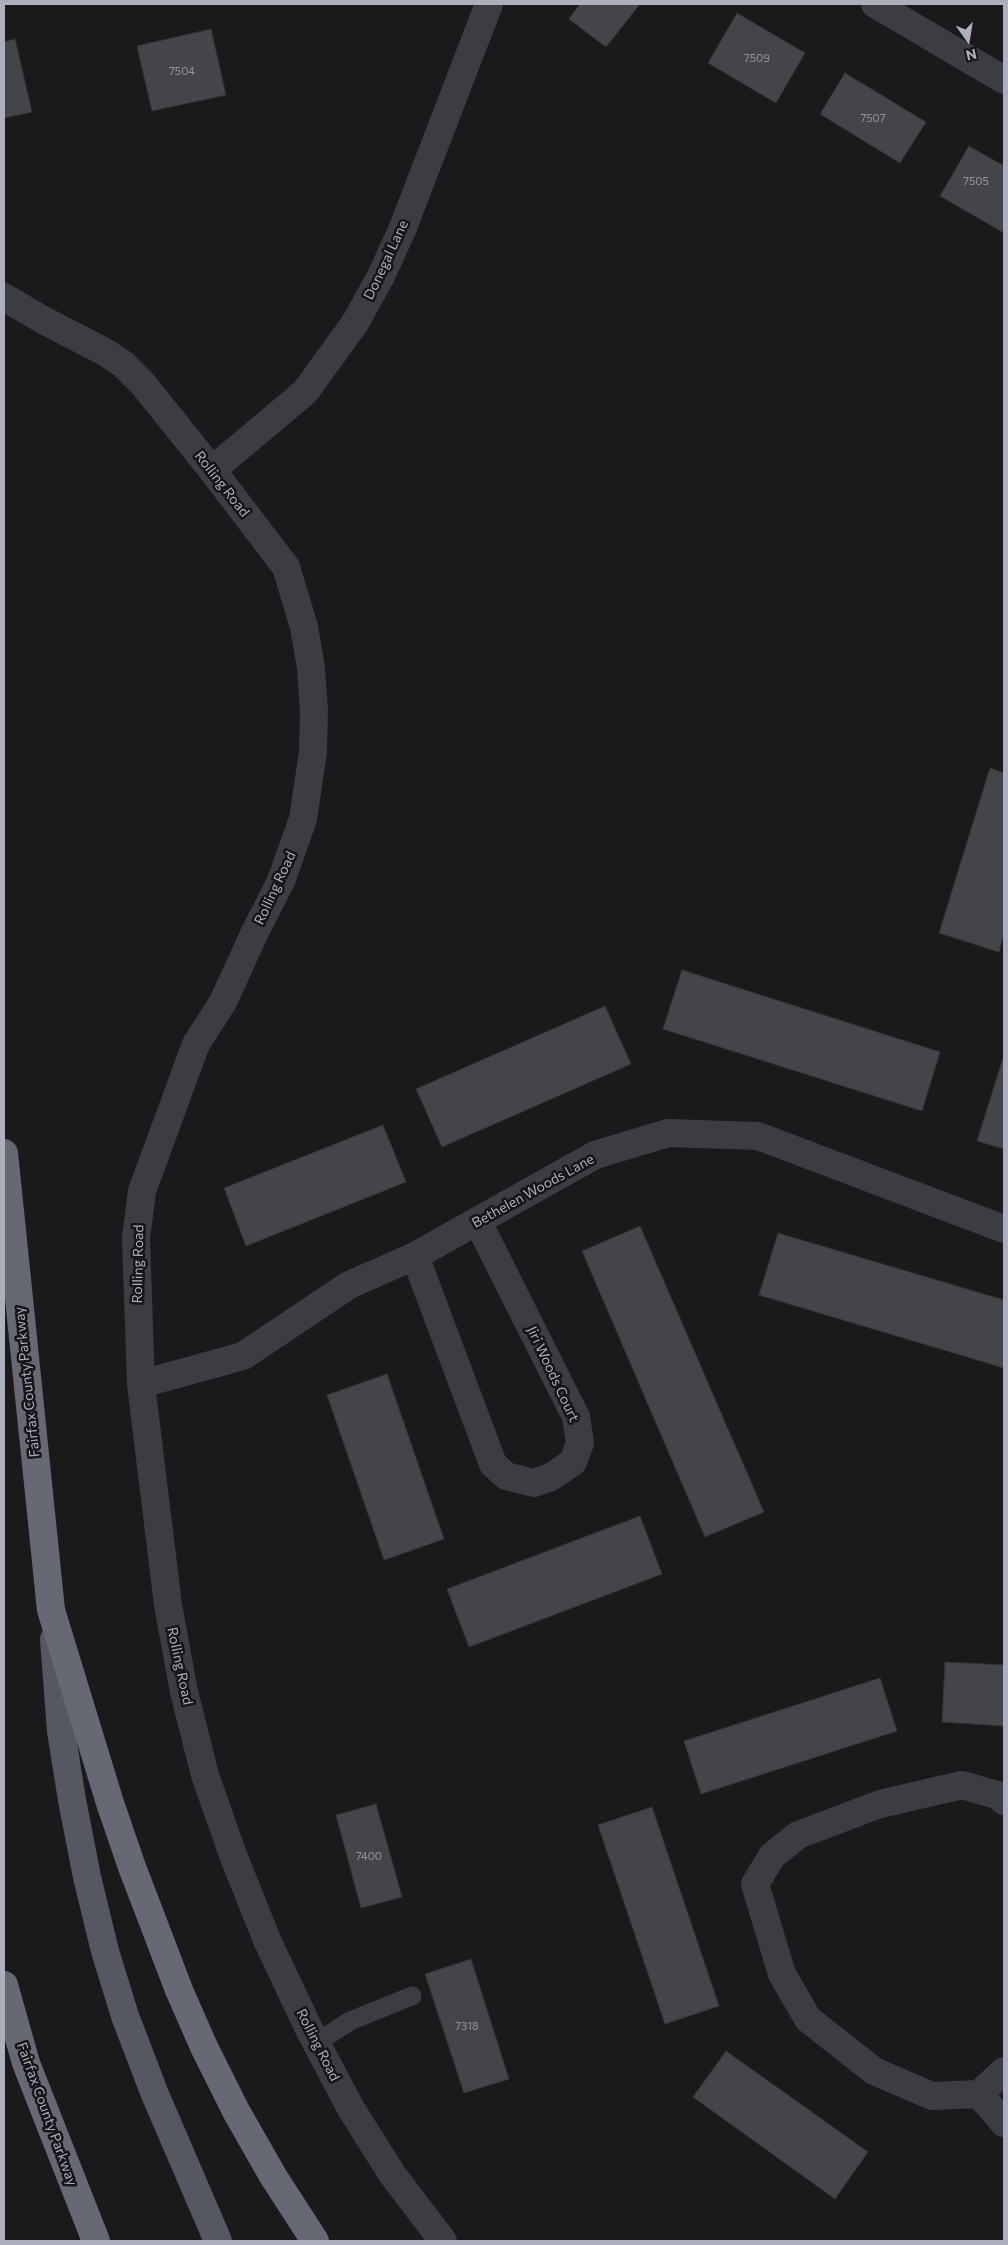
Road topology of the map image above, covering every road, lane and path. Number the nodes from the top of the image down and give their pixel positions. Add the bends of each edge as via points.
1 (490, 4) edge
2 (875, 4) edge
3 (1004, 80) edge
4 (4, 297) edge
5 (212, 470) junction
6 (4, 1153) edge
7 (478, 1222) junction
8 (1004, 1228) edge
9 (416, 1256) junction
10 (141, 1384) junction
11 (51, 1610) junction
12 (1004, 1801) edge
13 (4, 1985) edge
14 (412, 1996) dead end
15 (316, 2043) junction
16 (1004, 2071) edge
17 (979, 2094) junction
18 (1004, 2123) edge
19 (96, 2241) edge
20 (218, 2241) edge
21 (315, 2241) edge
22 (443, 2241) edge

1 - 5 street, Donegal Lane via 402,230 356,323 305,392
2 - 3 street
4 - 5 street, Rolling Road via 123,364
5 - 10 street, Rolling Road via 286,567 304,627 311,668 313,752 302,819 290,858 223,1002 196,1044 142,1191 136,1238
6 - 11 highway, Fairfax County Parkway
7 - 8 street, Bethelen Woods Lane via 595,1155 668,1133 758,1136
7 - 9 street, Bethelen Woods Lane
7 - 9 street, Jiri Woods Court via 576,1417 580,1442 573,1462 551,1477 534,1484 506,1476 493,1464
9 - 10 street, Bethelen Woods Lane via 349,1285 243,1356
10 - 15 street, Rolling Road via 168,1605 184,1692 206,1774 233,1855 266,1940
11 - 20 main road via 72,1800 105,1950 125,2016 154,2092
11 - 21 highway, Fairfax County Parkway via 110,1804 180,1990 236,2111
12 - 17 street via 996,1795 962,1785 880,1804 798,1834 772,1856 755,1884 782,1974 808,2019 874,2071 932,2096
13 - 19 highway, Fairfax County Parkway via 26,2063
14 - 15 lane via 350,2021
15 - 22 street, Rolling Road via 350,2107 392,2174
16 - 17 street
17 - 18 street

